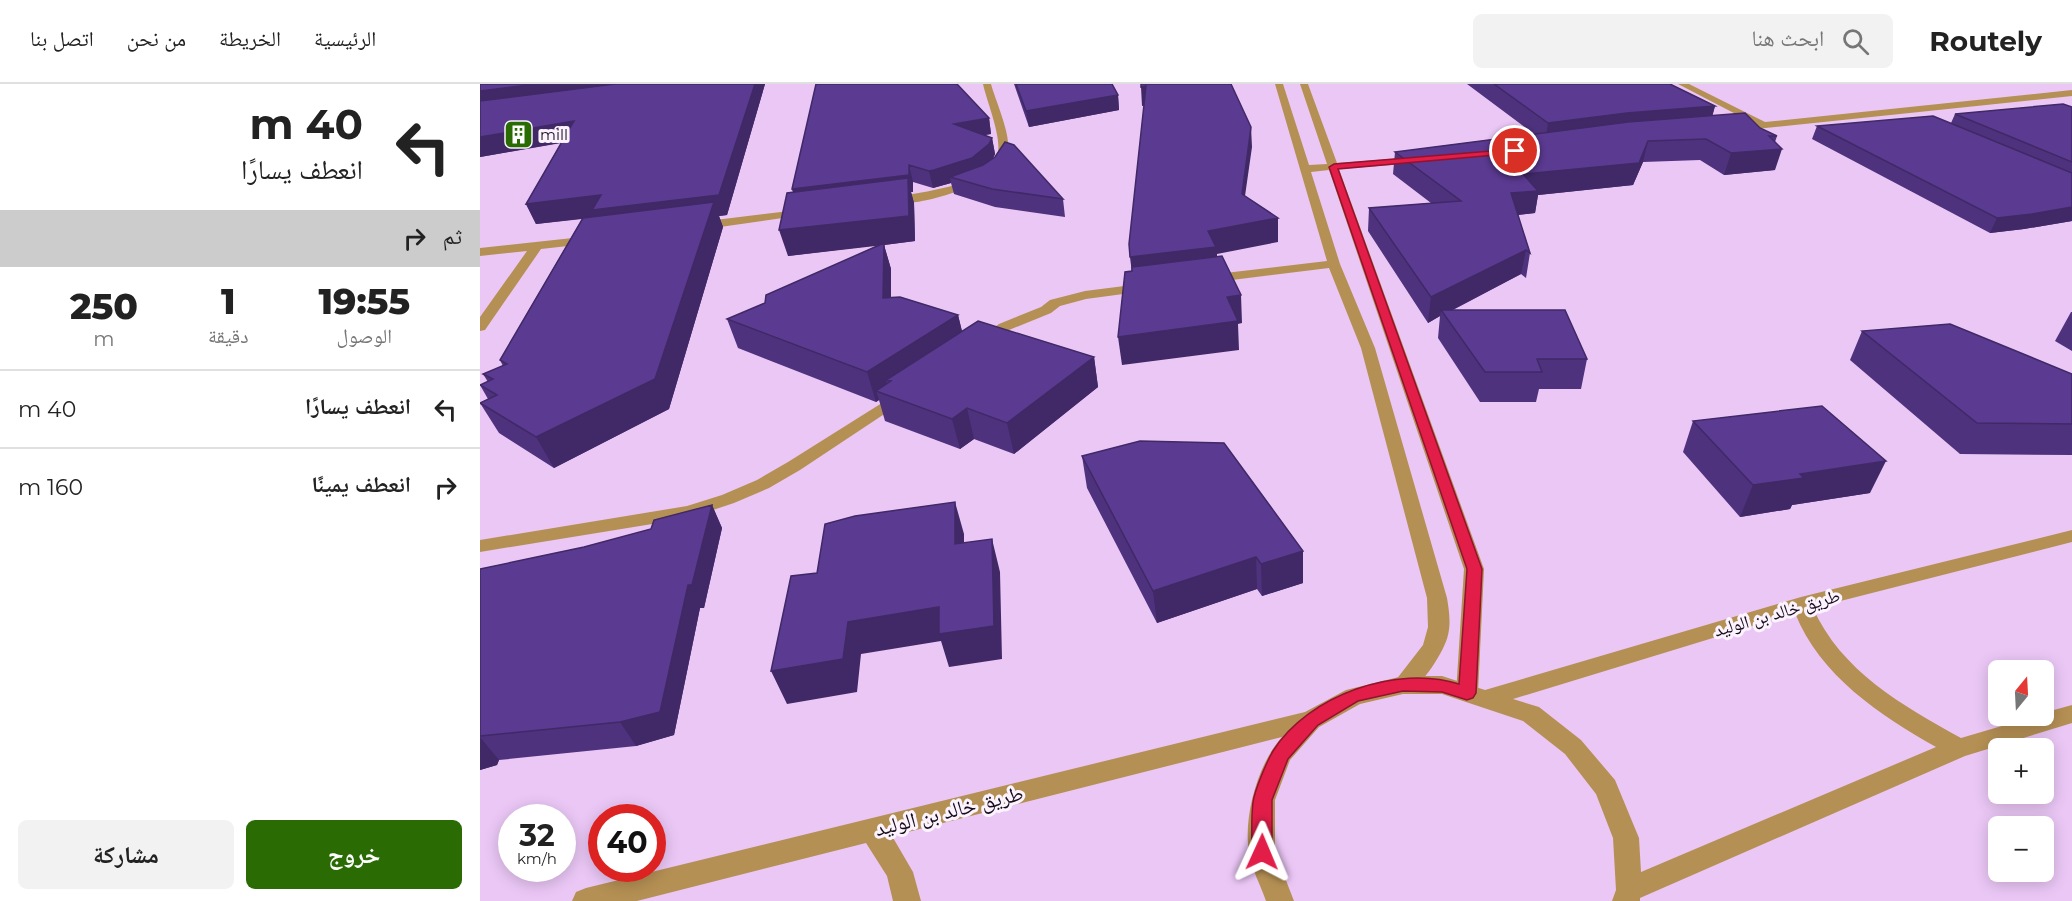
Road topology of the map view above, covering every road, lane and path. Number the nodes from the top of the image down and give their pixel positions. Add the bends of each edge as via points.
1 (987, 84) edge
2 (1279, 84) edge
3 (1304, 84) edge
4 (1682, 84) edge
5 (2072, 93) edge
6 (2049, 96) junction
7 (2072, 104) edge
8 (1902, 112) junction
9 (1923, 121) edge
10 (1766, 126) junction
11 (1730, 129) edge
12 (1425, 159) edge
13 (1334, 167) junction
14 (1305, 169) junction
15 (876, 203) edge
16 (823, 210) edge
17 (684, 228) edge
18 (604, 238) edge
19 (536, 247) junction
20 (480, 252) edge
21 (1334, 264) junction
22 (1197, 281) edge
23 (1162, 285) edge
24 (480, 327) edge
25 (966, 352) edge
26 (919, 384) edge
27 (2072, 536) edge
28 (480, 546) edge
29 (1801, 604) junction
30 (1403, 685) junction
31 (1476, 696) junction
32 (2072, 714) edge
33 (1311, 720) junction
34 (1959, 748) junction
35 (872, 830) junction
36 (1627, 896) edge
37 (586, 901) edge
38 (908, 901) edge
39 (1280, 901) edge

1 - 15 street via 1003,150 1001,162 964,186
2 - 14 street
3 - 13 street
4 - 10 street
5 - 6 street
6 - 7 street
6 - 8 street
8 - 9 street
8 - 10 street
10 - 11 street
12 - 13 street
13 - 14 street
13 - 31 street via 1474,569
14 - 21 street
16 - 17 street
18 - 19 street
19 - 20 street
19 - 24 street
21 - 22 street
21 - 30 street via 1368,348 1437,598 1440,622 1435,647
23 - 25 street via 1055,303 1004,327
26 - 28 street via 794,466 728,499 688,512
27 - 29 street, طريق خالد بن الوليد
29 - 31 street, طريق خالد بن الوليد
29 - 34 street via 1818,640 1852,679 1900,715
30 - 31 street via 1442,685
30 - 33 street via 1354,696
31 - 36 street via 1531,714 1574,747 1606,788 1626,837
32 - 34 street
33 - 35 street, طريق خالد بن الوليد
33 - 39 street via 1280,755 1263,800 1262,852
34 - 36 street
35 - 37 street, طريق خالد بن الوليد
35 - 38 street via 893,857

